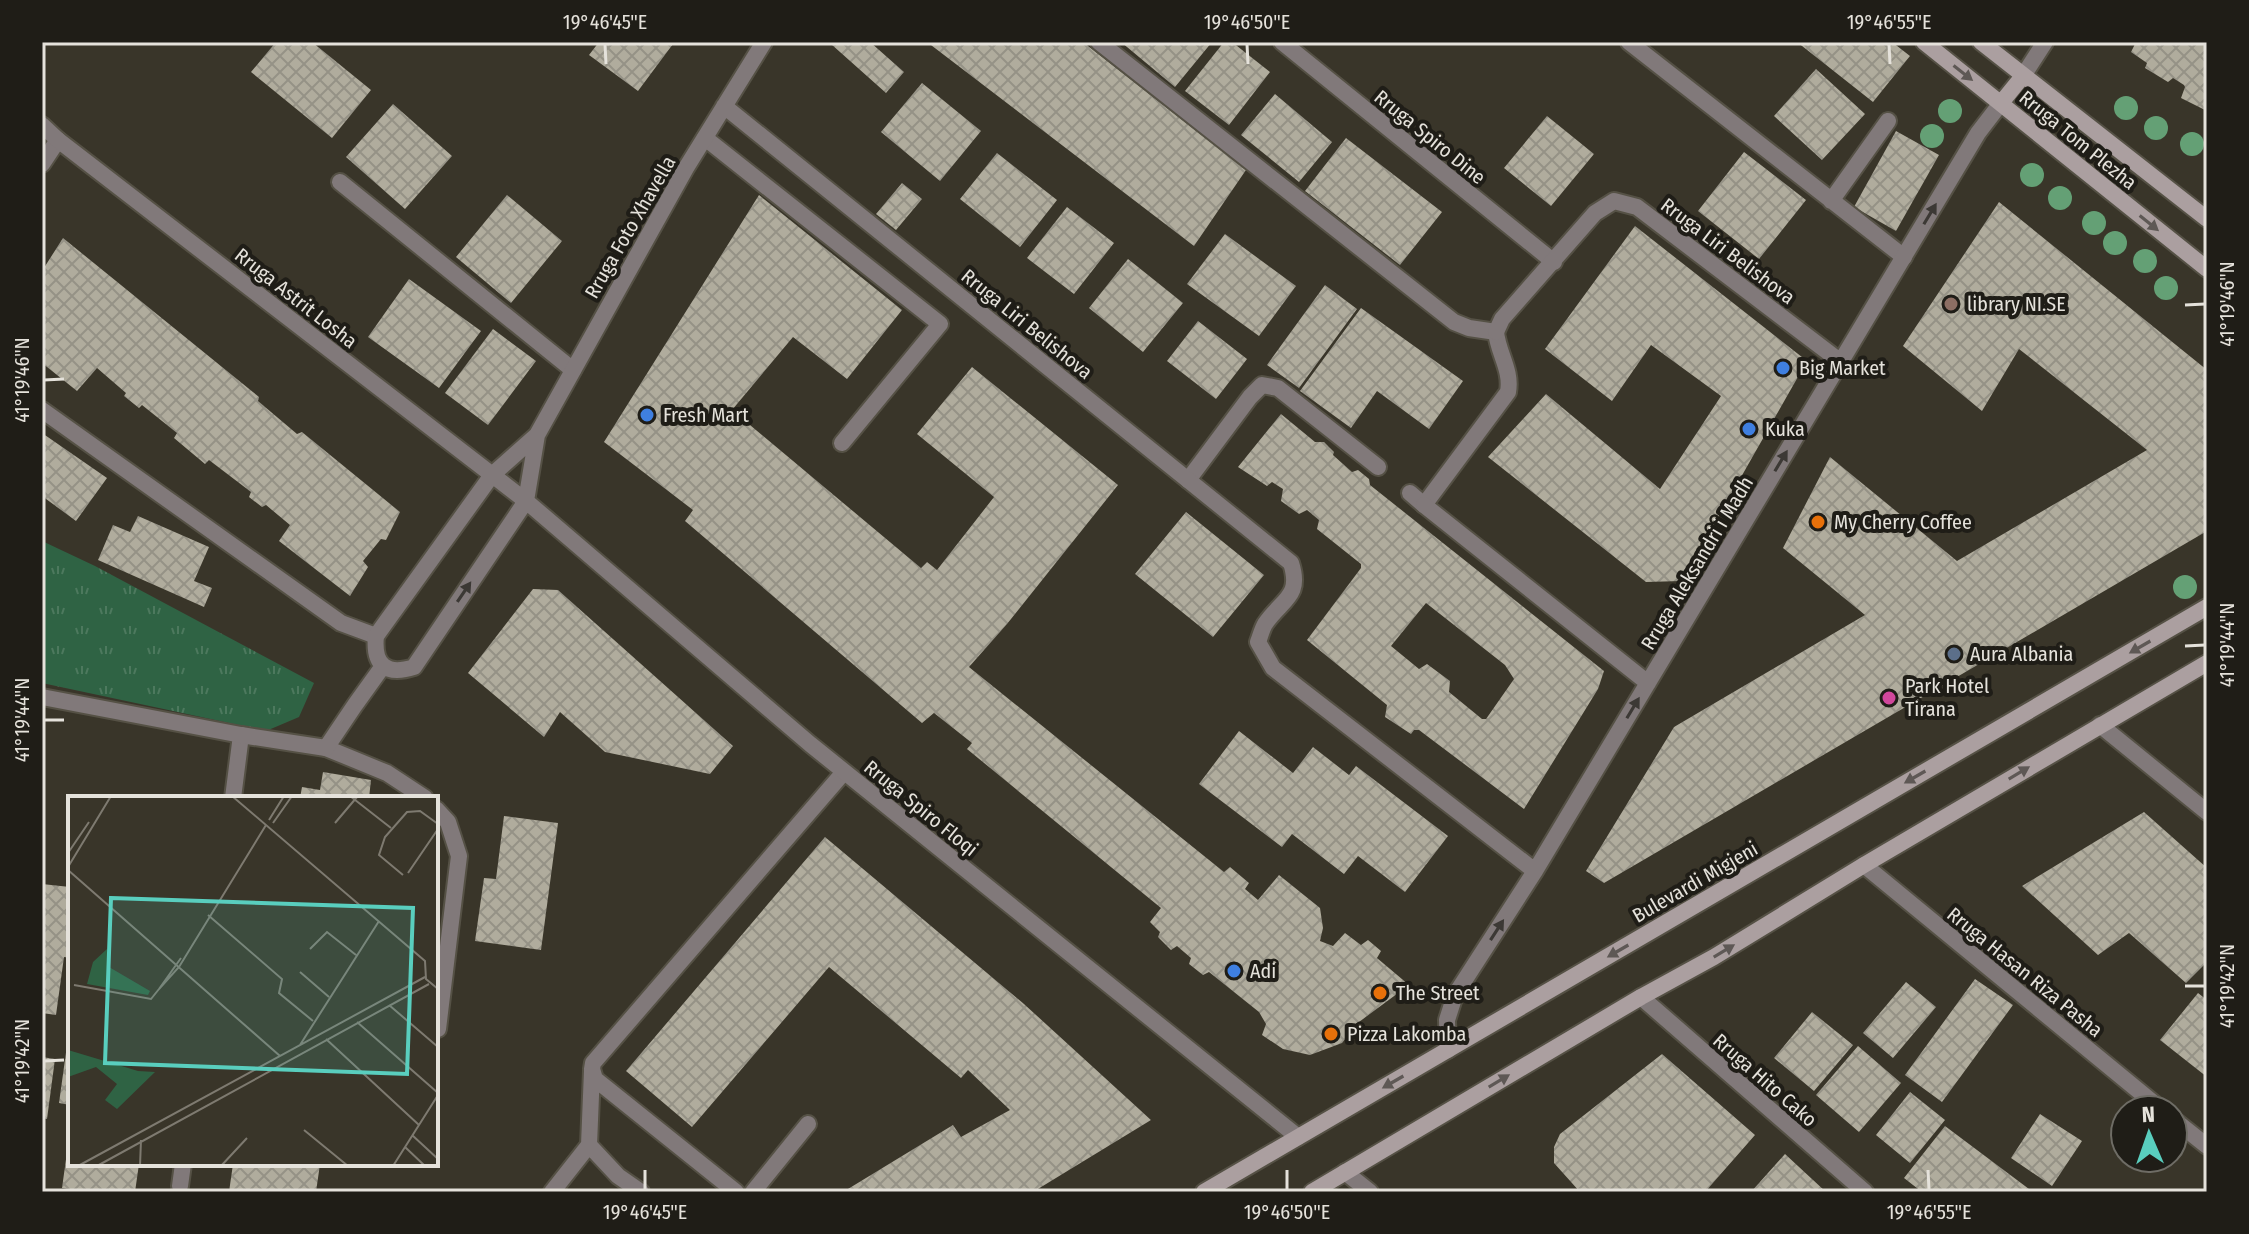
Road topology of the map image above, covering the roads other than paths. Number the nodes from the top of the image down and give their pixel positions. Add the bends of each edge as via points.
1 (764, 42) edge
2 (1099, 42) edge
3 (1282, 42) edge
4 (1629, 42) edge
5 (1924, 42) edge
6 (1981, 42) edge
7 (2045, 42) edge
8 (2023, 76) junction
9 (2001, 103) junction
10 (724, 106) junction
11 (1888, 121) dead end
12 (42, 125) edge
13 (705, 138) junction
14 (58, 140) junction
15 (42, 164) edge
16 (340, 182) dead end
17 (1831, 201) junction
18 (2204, 211) edge
19 (1904, 257) junction
20 (1554, 262) junction
21 (2207, 269) edge
22 (1496, 332) junction
23 (1841, 362) junction
24 (573, 370) junction
25 (42, 410) edge
26 (537, 435) junction
27 (842, 443) dead end
28 (1378, 467) dead end
29 (492, 475) junction
30 (1188, 480) junction
31 (1410, 493) dead end
32 (526, 501) junction
33 (1424, 505) junction
34 (2207, 607) edge
35 (376, 636) junction
36 (2207, 663) edge
37 (383, 666) junction
38 (1648, 683) junction
39 (42, 697) edge
40 (2100, 725) junction
41 (241, 735) junction
42 (326, 748) junction
43 (844, 772) junction
44 (233, 796) edge
45 (422, 796) edge
46 (438, 811) edge
47 (2207, 812) edge
48 (1864, 865) junction
49 (1535, 871) junction
50 (1641, 997) junction
51 (438, 1029) dead end
52 (1448, 1050) junction
53 (592, 1069) junction
54 (2143, 1094) edge
55 (808, 1124) dead end
56 (2189, 1132) edge
57 (1298, 1137) junction
58 (589, 1145) junction
59 (2207, 1146) edge
60 (183, 1166) edge
61 (1345, 1172) junction
62 (180, 1186) dead end
63 (552, 1192) edge
64 (641, 1192) edge
65 (736, 1192) edge
66 (753, 1192) edge
67 (1204, 1192) edge
68 (1312, 1192) edge
69 (1370, 1192) edge
70 (1865, 1192) edge

1 - 10 street, Rruga Foto Xhavella
2 - 22 street via 1454,322
3 - 20 street, Rruga Spiro Dine
4 - 17 street
5 -> 9 main road, Rruga Tom Plezha
6 - 8 main road, Rruga Tom Plezha
7 - 8 street
8 - 9 main road
8 - 18 main road, Rruga Tom Plezha
19 -> 9 street, Rruga Aleksandri i Madh
9 -> 21 main road, Rruga Tom Plezha
10 - 13 street, Rruga Foto Xhavella
10 - 30 street, Rruga Liri Belishova
11 - 17 street
12 - 14 street, Rruga Astrit Losha
13 - 24 street, Rruga Foto Xhavella
13 - 27 street via 940,324
14 - 15 street
14 - 29 street, Rruga Astrit Losha
16 - 24 street
17 - 19 street
19 - 23 street, Rruga Aleksandri i Madh
20 - 22 street, Rruga Liri Belishova
20 - 23 street, Rruga Liri Belishova via 1595,213 1614,201 1637,207
22 - 33 street via 1510,380 1508,392
38 -> 23 street, Rruga Aleksandri i Madh
24 - 26 street, Rruga Foto Xhavella
25 - 35 street via 341,623
26 - 29 street
26 - 32 street
28 - 30 street via 1278,388 1262,385
29 - 32 street, Rruga Astrit Losha
29 - 35 street
30 - 49 street, Rruga Liri Belishova via 1291,563 1296,579 1290,595 1264,626 1258,642 1273,668
31 - 33 street
37 -> 32 street via 398,672 414,667
32 - 43 street, Rruga Spiro Floqi
33 - 38 street
34 -> 52 main road, Bulevardi Migjeni
35 - 37 street via 374,652
36 - 40 main road
37 - 42 street
49 -> 38 street, Rruga Aleksandri i Madh
39 - 41 street
40 - 47 street
48 -> 40 main road
41 - 42 street
41 - 44 street
42 - 45 street via 387,773
43 - 53 street
43 - 57 street, Rruga Spiro Floqi
46 - 51 street via 448,822 459,856
50 -> 48 main road
48 - 54 street, Rruga Hasan Riza Pasha
52 -> 49 street, Rruga Aleksandri i Madh via 1447,1020 1455,995
61 -> 50 main road
50 - 70 street, Rruga Hito Cako
52 -> 57 main road, Bulevardi Migjeni
53 - 58 street
53 - 65 street via 595,1079
55 - 66 street
56 - 59 street
57 - 67 main road, Bulevardi Migjeni
58 - 63 street
58 - 64 street
60 - 62 street
61 - 68 main road
61 - 69 street

